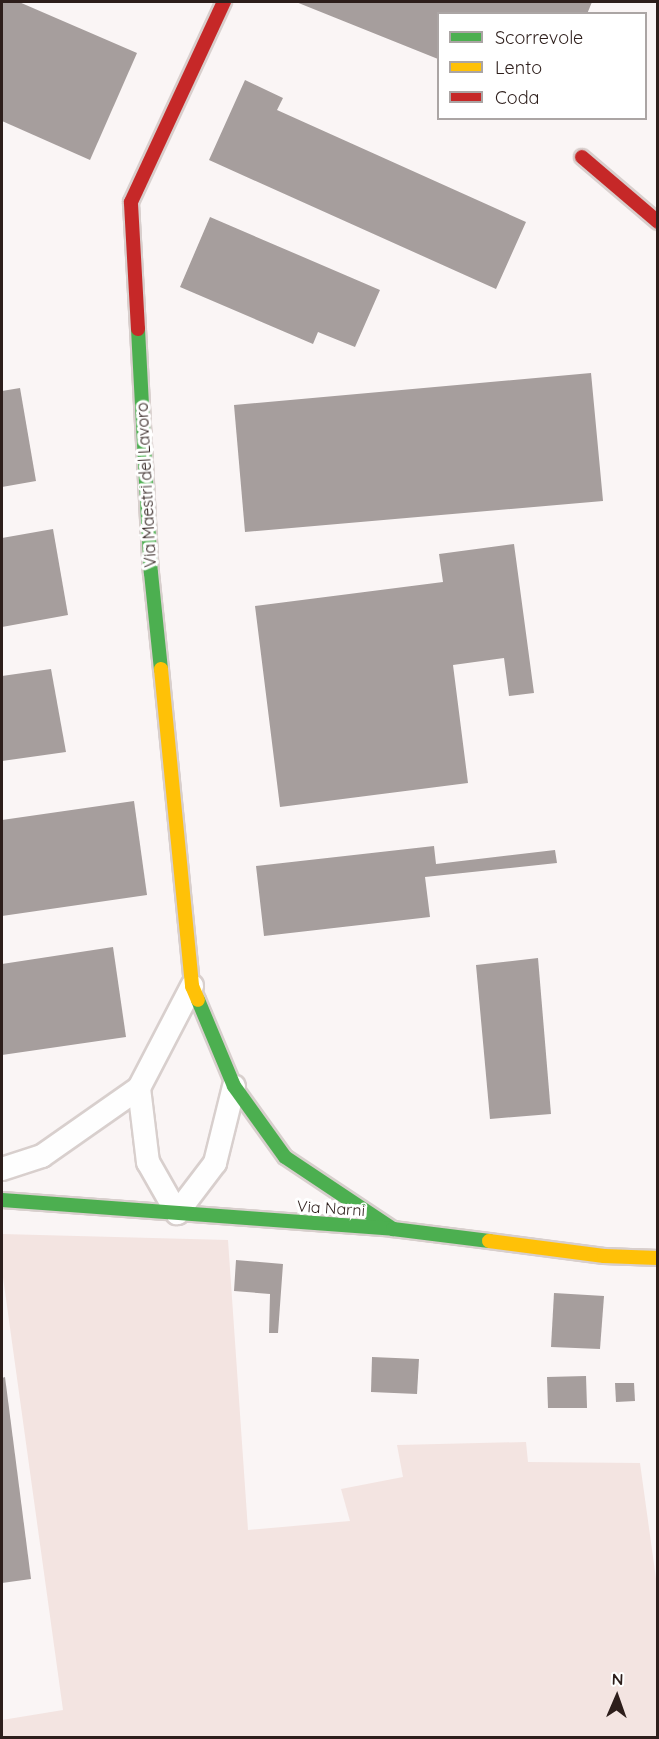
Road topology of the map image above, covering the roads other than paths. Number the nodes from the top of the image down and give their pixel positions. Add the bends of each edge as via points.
1 (224, 2) edge
2 (582, 157) dead end
3 (657, 222) edge
4 (192, 986) junction
5 (234, 1086) junction
6 (139, 1088) junction
7 (2, 1169) edge
8 (2, 1200) edge
9 (177, 1213) junction
10 (393, 1229) junction
11 (657, 1258) edge

1 - 4 street, Via Maestri del Lavoro via 131,202 151,573
2 - 3 street
4 - 5 street, Via Maestri del Lavoro
4 - 6 street
5 - 9 street via 215,1162
5 - 10 street, Via Maestri del Lavoro via 285,1157
6 - 7 street via 42,1156
6 - 9 street via 148,1162
8 - 9 street, Via Narni
9 - 10 street, Via Narni
10 - 11 street, Via Narni via 604,1256

